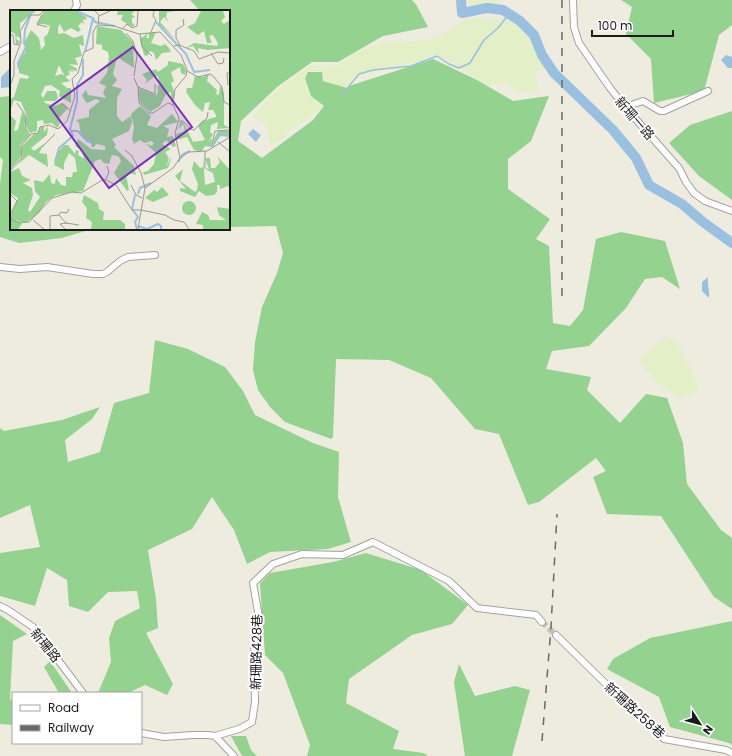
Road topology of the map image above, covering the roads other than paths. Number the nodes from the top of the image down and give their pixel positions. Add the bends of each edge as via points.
1 (76, 0) edge
2 (573, 0) edge
3 (74, 10) edge
4 (10, 47) edge
5 (0, 52) edge
6 (708, 91) dead end
7 (625, 107) junction
8 (732, 211) edge
9 (155, 255) dead end
10 (0, 267) edge
11 (0, 606) edge
12 (542, 622) tunnel mouth
13 (556, 634) tunnel mouth
14 (82, 692) edge
15 (142, 733) edge
16 (215, 736) junction
17 (732, 754) edge
18 (234, 756) edge

1 - 3 street
2 - 7 street, 新珊一路 via 574,27 579,43
4 - 5 street
6 - 7 street via 664,111 643,101
7 - 8 street, 新珊一路 via 675,164 694,193 705,201
9 - 10 street via 128,257 103,274 47,267
11 - 14 street, 新珊路 via 33,627
12 - 16 street, 新珊路428巷 via 536,615 477,608 449,581 373,542 342,555 302,554 273,564 253,583 259,617 254,652 255,702 252,722 239,730
13 - 17 street, 新珊路258巷 via 607,685 644,716 664,739 726,750
15 - 16 street via 164,737 208,734
16 - 18 street

